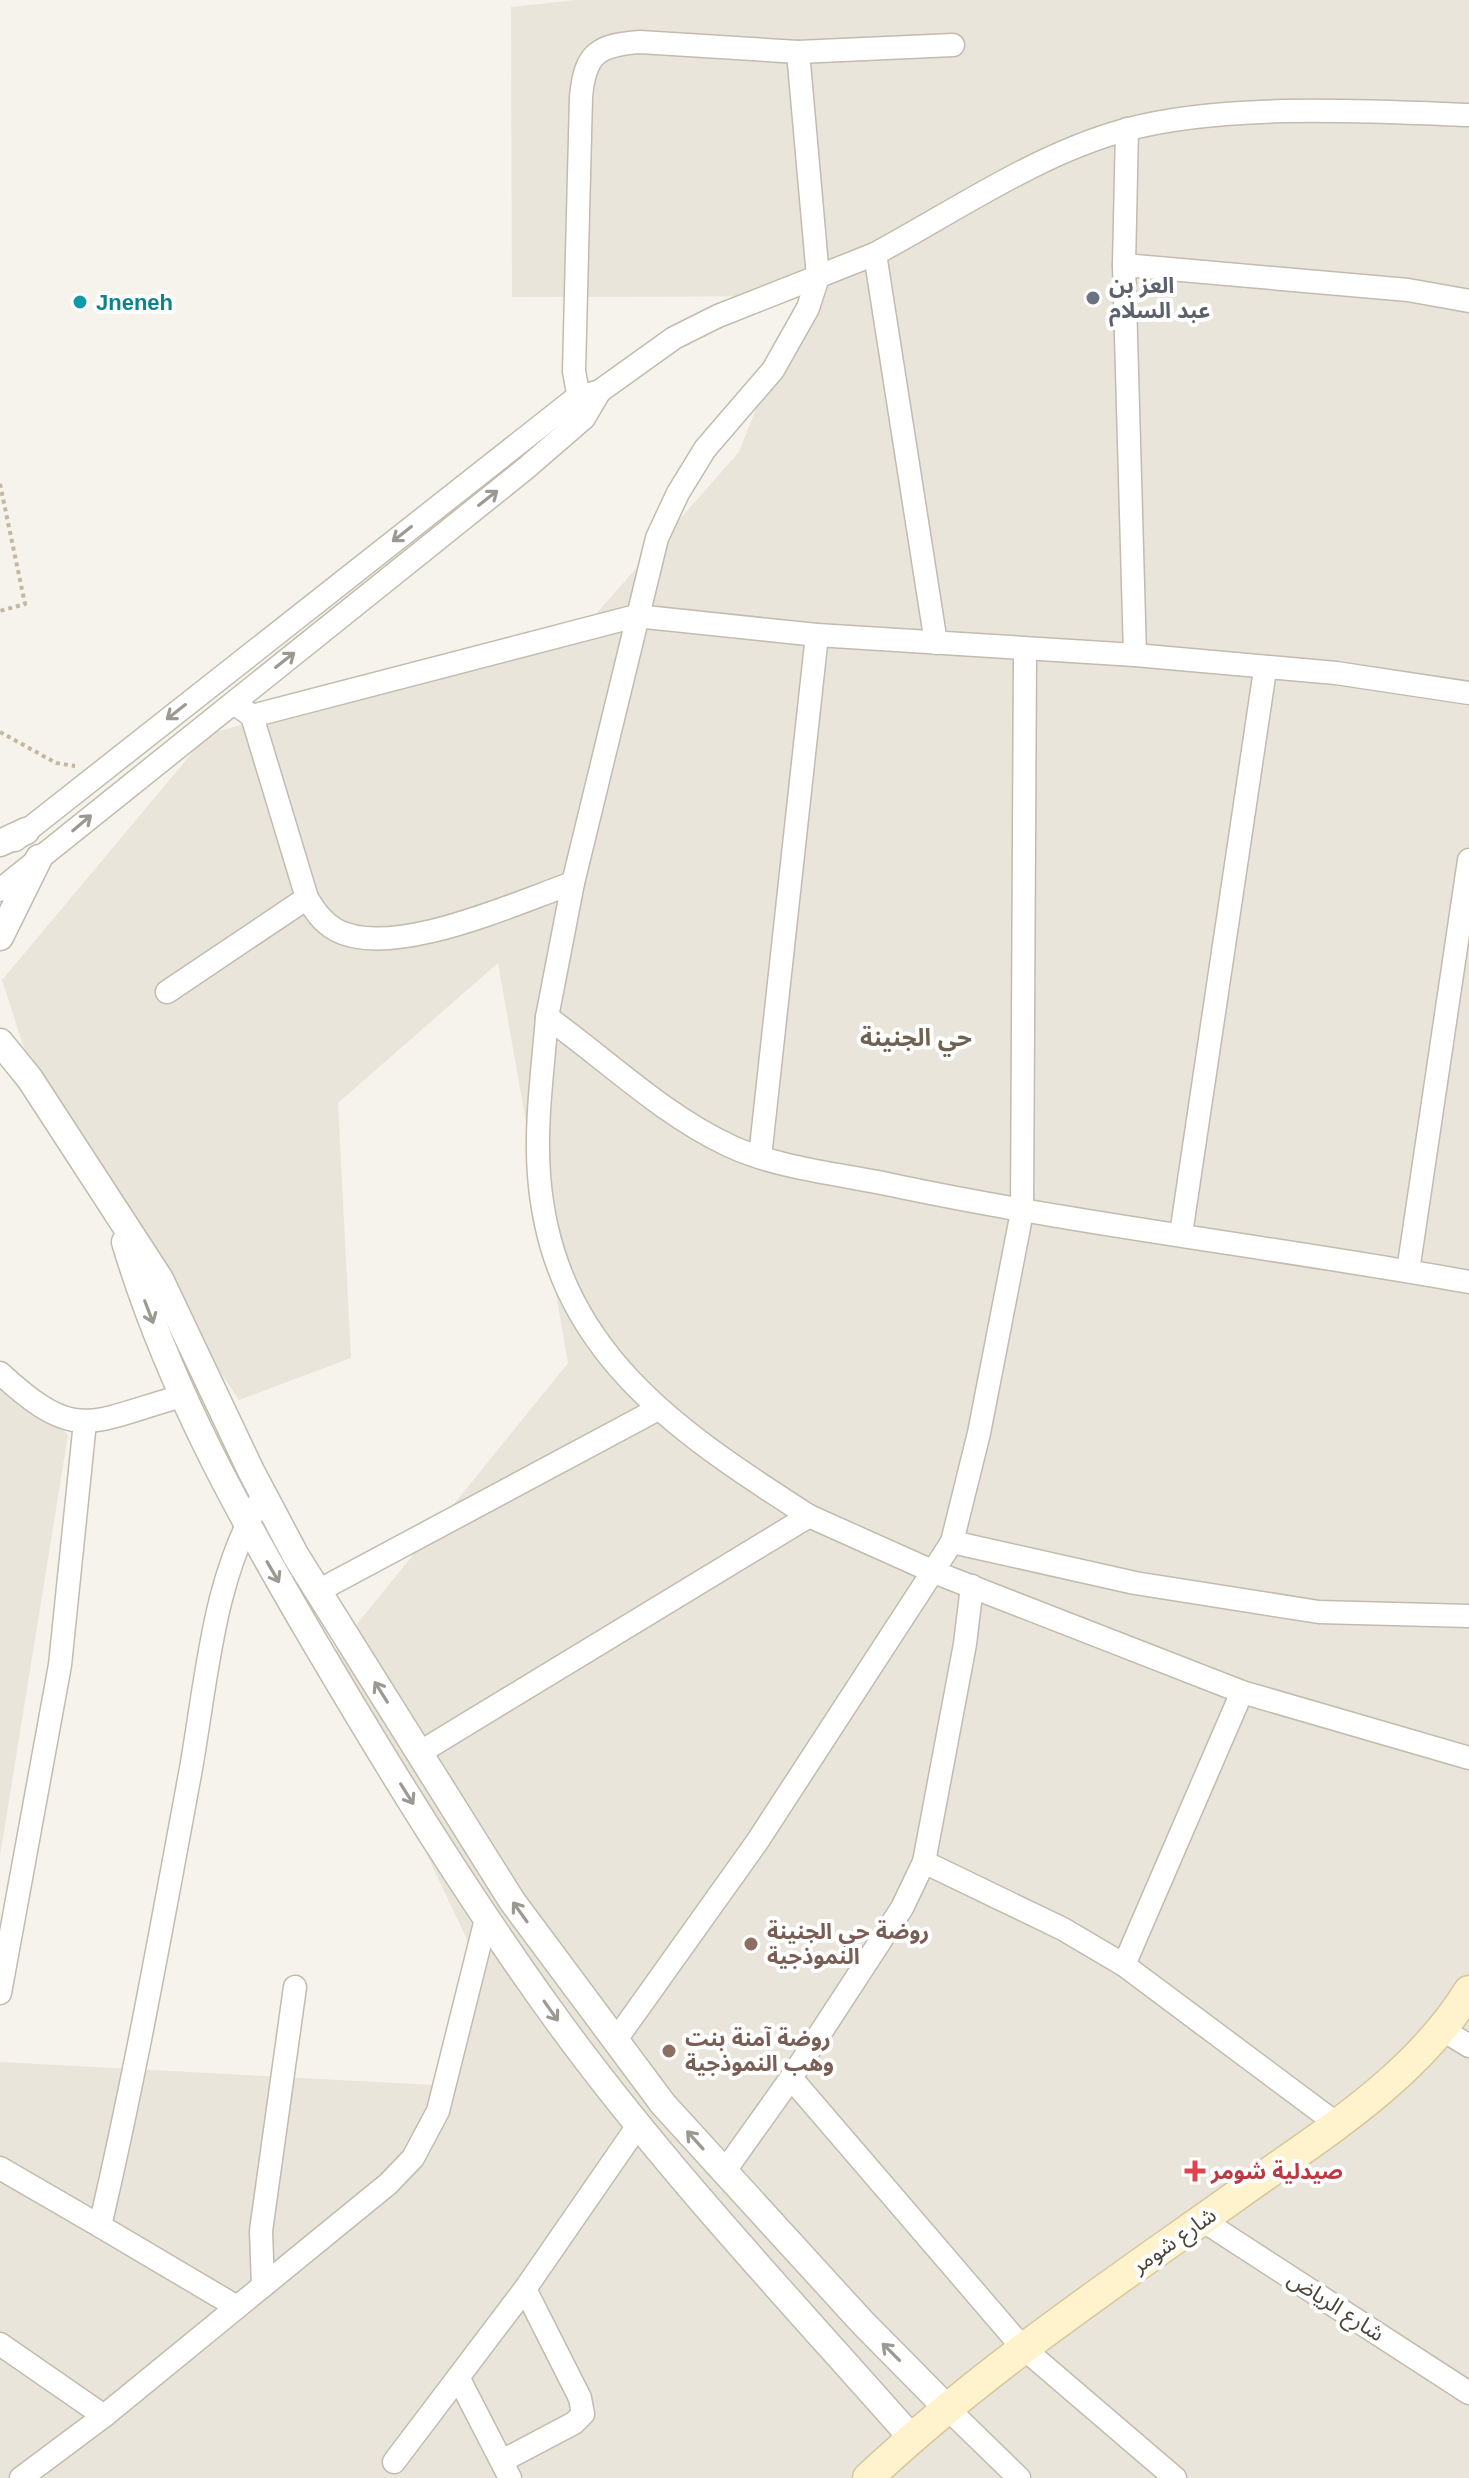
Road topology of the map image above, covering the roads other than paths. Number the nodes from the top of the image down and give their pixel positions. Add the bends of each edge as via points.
1 (953, 45) dead end
2 (798, 52) junction
3 (1469, 115) edge
4 (1127, 129) junction
5 (875, 254) junction
6 (1124, 265) junction
7 (818, 277) junction
8 (1469, 301) edge
9 (580, 408) junction
10 (636, 616) junction
11 (817, 635) junction
12 (936, 643) junction
13 (1025, 651) junction
14 (1135, 655) junction
15 (1265, 670) junction
16 (213, 683) junction
17 (1469, 693) edge
18 (232, 702) junction
19 (252, 716) junction
20 (26, 831) junction
21 (0, 843) edge
22 (0, 852) edge
23 (39, 858) junction
24 (1469, 860) edge
25 (573, 883) junction
26 (0, 890) edge
27 (307, 898) junction
28 (0, 937) edge
29 (167, 992) dead end
30 (547, 1017) junction
31 (0, 1042) edge
32 (760, 1157) junction
33 (116, 1211) junction
34 (1022, 1212) junction
35 (1181, 1234) junction
36 (1408, 1271) junction
37 (1469, 1282) edge
38 (0, 1373) edge
39 (182, 1396) junction
40 (658, 1409) junction
41 (85, 1422) junction
42 (264, 1494) junction
43 (809, 1516) junction
44 (246, 1523) junction
45 (952, 1542) junction
46 (934, 1572) junction
47 (972, 1586) junction
48 (318, 1591) junction
49 (1469, 1616) edge
50 (1242, 1692) junction
51 (419, 1753) junction
52 (1469, 1758) edge
53 (924, 1862) junction
54 (486, 1919) junction
55 (1124, 1965) junction
56 (295, 1987) dead end
57 (1469, 1991) edge
58 (0, 1993) edge
59 (1443, 2030) junction
60 (615, 2041) junction
61 (1469, 2046) edge
62 (791, 2078) junction
63 (639, 2124) junction
64 (1337, 2124) junction
65 (0, 2168) edge
66 (724, 2172) junction
67 (1202, 2220) junction
68 (100, 2226) junction
69 (263, 2286) junction
70 (525, 2289) junction
71 (237, 2307) junction
72 (0, 2344) edge
73 (1022, 2347) junction
74 (459, 2379) junction
75 (1469, 2393) edge
76 (946, 2407) junction
77 (104, 2416) junction
78 (911, 2437) junction
79 (394, 2462) dead end
80 (506, 2469) edge
81 (21, 2478) edge
82 (868, 2478) edge
83 (1019, 2478) edge
84 (1175, 2478) edge

1 - 2 street
2 - 7 street
2 - 9 street via 640,42 614,44 593,55 581,97
3 - 4 street via 1222,115
4 - 5 street via 1055,156
4 - 6 street
5 - 7 street
5 - 12 street
6 - 8 street via 1408,290
6 - 14 street
7 - 9 street via 674,338
7 - 10 street via 808,308 773,370 705,449 678,493 657,538
9 -> 16 street
18 -> 9 street
10 - 11 street
10 - 19 street
10 - 25 street
11 - 12 street
11 - 32 street
12 - 13 street
13 - 14 street
13 - 34 street
14 - 15 street
15 - 17 street via 1375,678
15 - 35 street
16 - 18 street
16 -> 20 street
18 - 19 street
23 -> 18 street
19 - 27 street
20 - 21 street
20 - 22 street
23 - 26 street
23 - 28 street
24 - 36 street
25 - 27 street via 404,938 340,932 320,918
25 - 30 street
27 - 29 street
30 - 32 street via 670,1111
30 - 40 street via 539,1173 557,1271 600,1346
31 - 33 street
32 - 34 street
33 -> 39 street
33 - 42 street via 160,1279
34 - 35 street
34 - 45 street
35 - 36 street
36 - 37 street
38 - 41 street via 35,1406 57,1418
39 - 41 street
39 - 44 street
40 - 43 street
40 - 48 street
41 - 58 street via 60,1665
42 - 44 street
42 - 48 street
43 - 46 street
43 - 51 street
44 -> 54 street
44 - 68 street via 209,1660 126,2114
45 - 46 street
45 - 49 street via 1135,1583 1319,1612
46 - 47 street
46 - 60 street via 757,1842
47 - 50 street
47 - 53 street
51 -> 48 street
50 - 52 street
50 - 55 street
60 -> 51 street via 512,1901
53 - 55 street via 1063,1929
53 - 62 street via 907,1900
54 -> 63 street
54 - 69 street via 438,2111 423,2143 388,2184
55 - 64 street
56 - 69 street via 261,2231
57 - 59 main road, شارع شومر
59 - 61 street
59 - 64 main road, شارع شومر
66 -> 60 street
62 - 66 street
62 - 73 street
63 - 70 street
63 - 78 street
64 - 67 main road, شارع شومر
65 - 68 street
76 -> 66 street
67 - 73 main road, شارع شومر
67 - 75 street, شارع الرياض
68 - 71 street
69 - 71 street
70 - 74 street
70 - 80 street via 580,2398 583,2414
71 - 77 street
72 - 77 street
73 - 76 main road, شارع شومر
73 - 84 street
74 - 79 street
74 - 80 street
76 - 78 main road, شارع شومر
76 - 83 street
77 - 81 street
78 - 82 main road, شارع شومر

